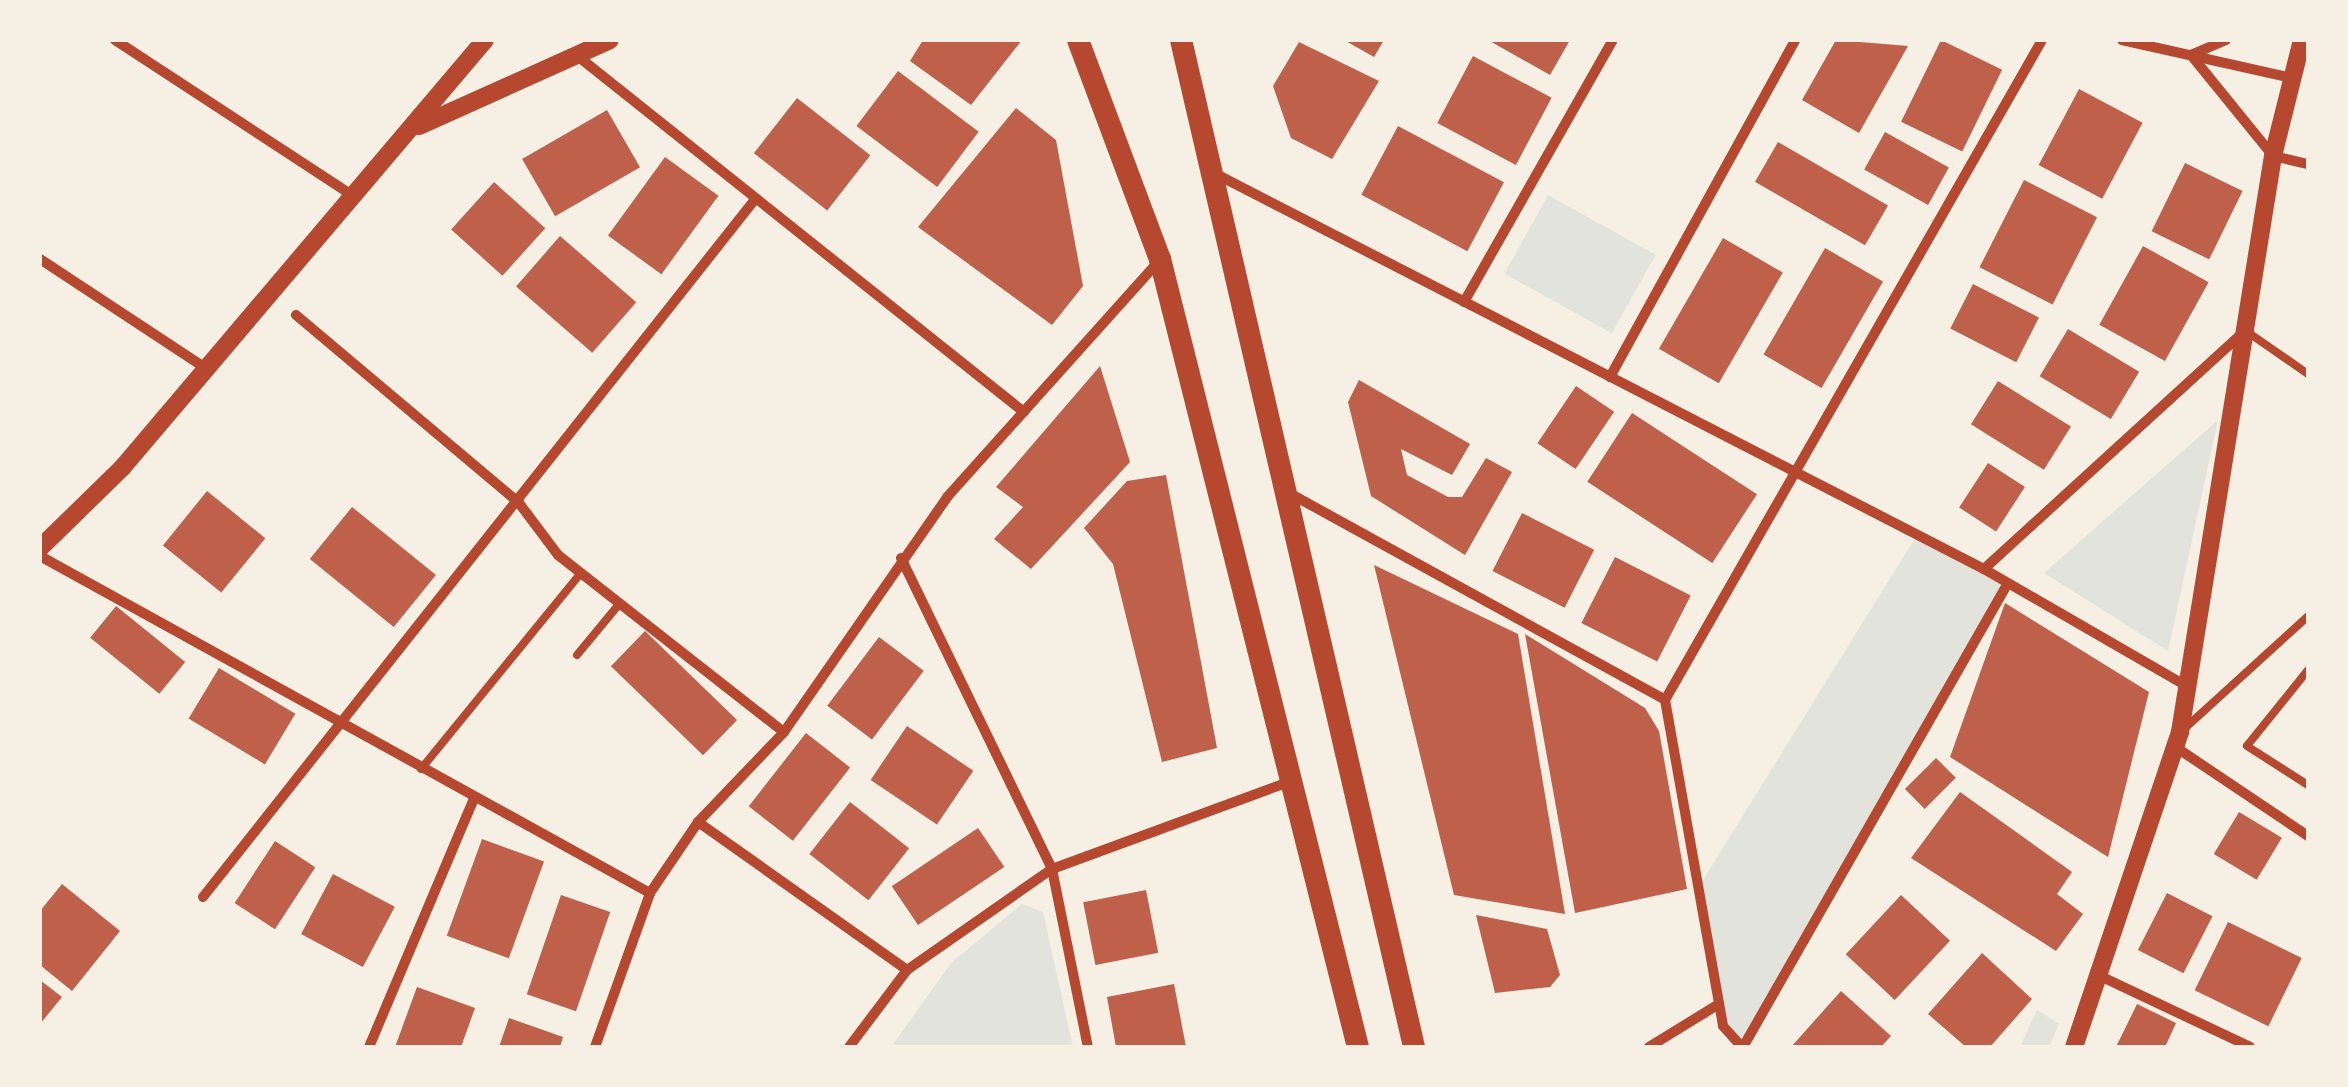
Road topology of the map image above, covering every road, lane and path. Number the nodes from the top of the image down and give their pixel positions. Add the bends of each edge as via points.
1 (115, 40) edge
2 (485, 40) edge
3 (610, 40) edge
4 (1078, 40) edge
5 (1613, 40) edge
6 (1795, 40) edge
7 (2042, 40) edge
8 (2122, 40) edge
9 (2226, 40) edge
10 (2302, 40) edge
11 (1182, 41) edge
12 (575, 54) junction
13 (2191, 55) junction
14 (2292, 78) junction
15 (409, 131) junction
16 (2273, 156) junction
17 (2308, 164) edge
18 (1204, 168) junction
19 (352, 195) junction
20 (756, 198) junction
21 (40, 259) edge
22 (1160, 259) junction
23 (1464, 302) junction
24 (296, 315) dead end
25 (2246, 331) junction
26 (202, 366) junction
27 (2308, 374) edge
28 (1610, 376) junction
29 (1024, 412) junction
30 (1796, 472) junction
31 (1286, 492) junction
32 (519, 504) junction
33 (44, 538) edge
34 (40, 556) edge
35 (901, 558) junction
36 (1984, 569) junction
37 (581, 573) junction
38 (2008, 583) junction
39 (620, 604) junction
40 (2308, 616) edge
41 (577, 655) dead end
42 (2308, 670) edge
43 (2190, 688) junction
44 (1665, 700) junction
45 (339, 724) junction
46 (784, 732) junction
47 (2178, 740) junction
48 (421, 769) junction
49 (1292, 781) junction
50 (2308, 785) edge
51 (474, 798) junction
52 (698, 822) junction
53 (2308, 836) edge
54 (1052, 869) junction
55 (650, 893) junction
56 (202, 898) dead end
57 (907, 970) junction
58 (2097, 975) junction
59 (1719, 1004) junction
60 (369, 1047) edge
61 (595, 1047) edge
62 (848, 1047) edge
63 (1088, 1047) edge
64 (1358, 1047) edge
65 (1414, 1047) edge
66 (1649, 1047) edge
67 (1742, 1047) edge
68 (2074, 1047) edge
69 (2250, 1047) edge

1 - 19 street
2 - 15 street
3 - 12 street
4 - 22 main road
5 - 23 street
6 - 28 street
7 - 30 street
8 - 13 street
9 - 13 street
10 - 14 street
11 - 18 main road
12 - 15 street
12 - 20 street
13 - 14 street
13 - 16 street
14 - 16 street
15 - 19 street
16 - 17 street
16 - 25 street
18 - 23 street
18 - 31 main road
19 - 26 street
20 - 29 street
20 - 32 street
21 - 26 street
22 - 29 street
22 - 49 main road
23 - 28 street
24 - 32 street
25 - 27 lane
25 - 36 street
25 - 43 street
26 - 33 street
28 - 30 street
29 - 35 street
30 - 36 street
30 - 44 street
31 - 44 street
31 - 65 main road
32 - 37 street
32 - 45 street
34 - 45 street
35 - 46 street
35 - 54 street
36 - 38 street
37 - 39 street
37 - 48 lane
38 - 43 street
38 - 67 street
39 - 41 lane
39 - 46 street
40 - 47 lane
42 - 50 lane via 2247,746
43 - 47 street
44 - 59 street
45 - 48 street
45 - 56 street
46 - 52 street
47 - 53 street
47 - 58 street
48 - 51 street
49 - 54 street
49 - 64 main road
51 - 55 street
51 - 60 street
52 - 55 street
52 - 57 street
54 - 57 street
54 - 63 street
55 - 61 street
57 - 62 street
58 - 68 street
58 - 69 street
59 - 66 street
59 - 67 street via 1723,1026

